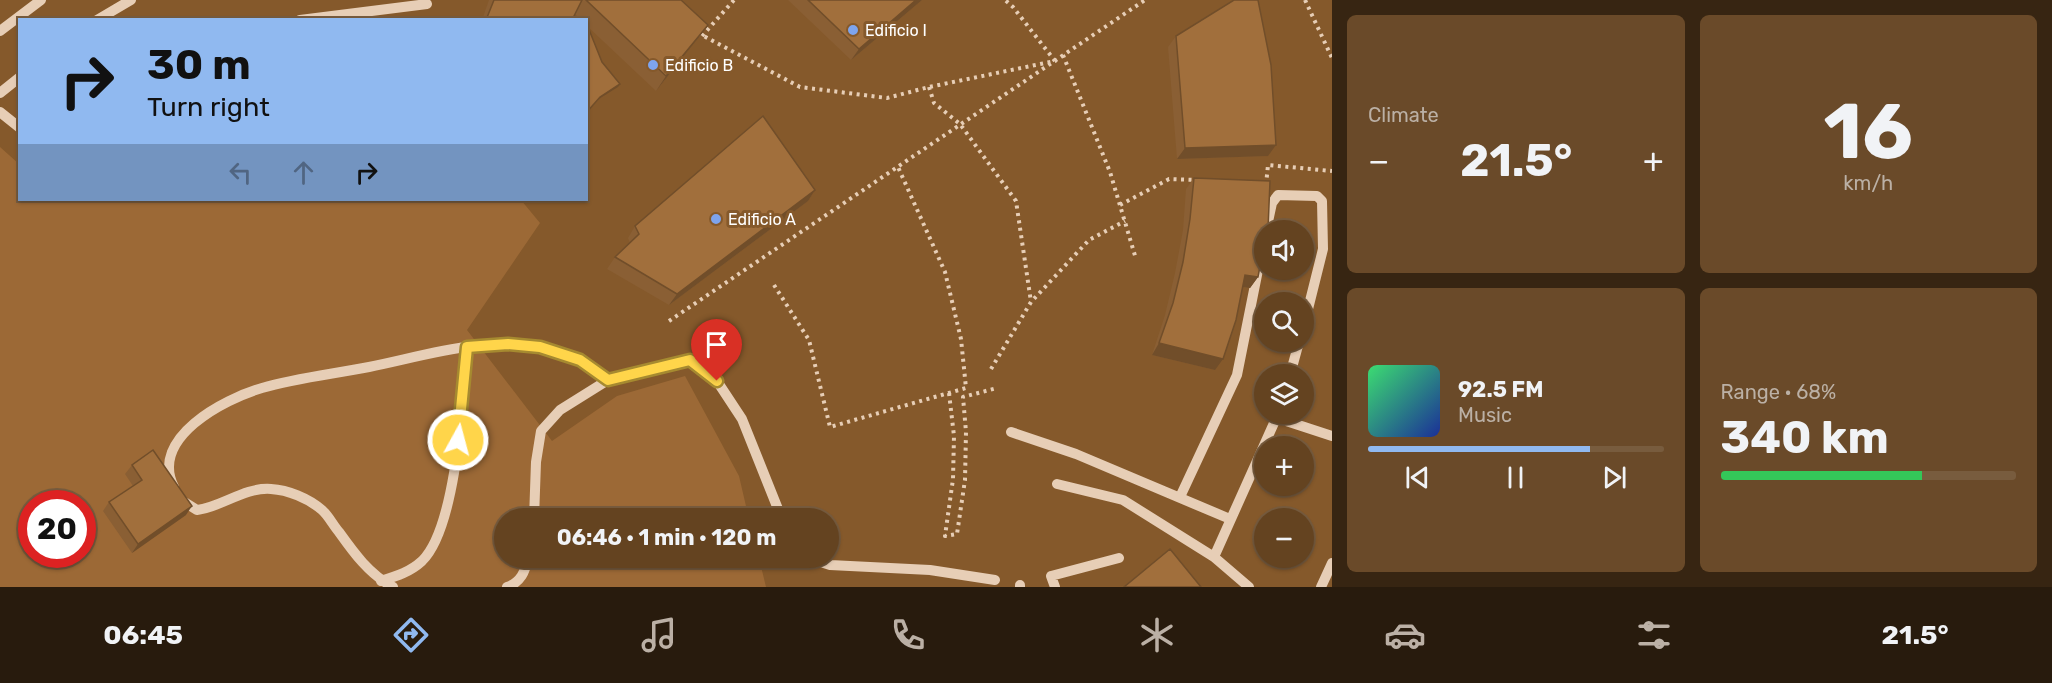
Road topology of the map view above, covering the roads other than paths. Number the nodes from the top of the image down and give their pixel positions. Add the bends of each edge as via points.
1 (41, 0) edge
2 (130, 0) edge
3 (427, 4) dead end
4 (100, 18) edge
5 (316, 18) edge
6 (0, 31) edge
7 (18, 79) edge
8 (0, 93) edge
9 (0, 112) edge
10 (18, 126) edge
11 (1268, 220) edge
12 (1256, 280) edge
13 (1312, 292) edge
14 (467, 347) junction
15 (608, 380) junction
16 (1273, 424) edge
17 (1299, 424) edge
18 (1011, 432) dead end
19 (1332, 436) edge
20 (1057, 484) dead end
21 (1180, 497) junction
22 (534, 508) edge
23 (778, 508) edge
24 (1230, 519) junction
25 (1214, 557) junction
26 (1119, 558) dead end
27 (1332, 563) edge
28 (839, 565) edge
29 (526, 568) edge
30 (381, 580) junction
31 (995, 580) dead end
32 (393, 587) edge
33 (507, 587) edge
34 (1055, 587) edge
35 (1249, 587) edge
36 (1321, 587) edge

1 - 6 lane
2 - 4 lane
3 - 5 lane
7 - 8 lane
9 - 10 lane
11 - 13 lane via 1278,195 1317,196 1322,201 1323,249
12 - 21 lane via 1237,375
14 - 15 lane via 540,347 580,360
14 - 30 lane via 453,483 438,537 423,560 404,574
14 - 30 lane via 261,388 219,406 185,430 169,455 173,486 181,500 197,510 212,508 239,494 270,489 298,495 323,510 357,557
15 - 22 lane via 560,410 541,431
15 - 23 lane via 690,360 717,381 742,419
16 - 24 lane
17 - 19 lane
18 - 21 lane via 1076,453
20 - 25 lane via 1123,500
21 - 24 lane
24 - 25 lane
25 - 35 lane
26 - 34 lane via 1051,576
27 - 36 lane
28 - 31 lane via 930,570
29 - 33 lane via 517,583
30 - 32 lane

